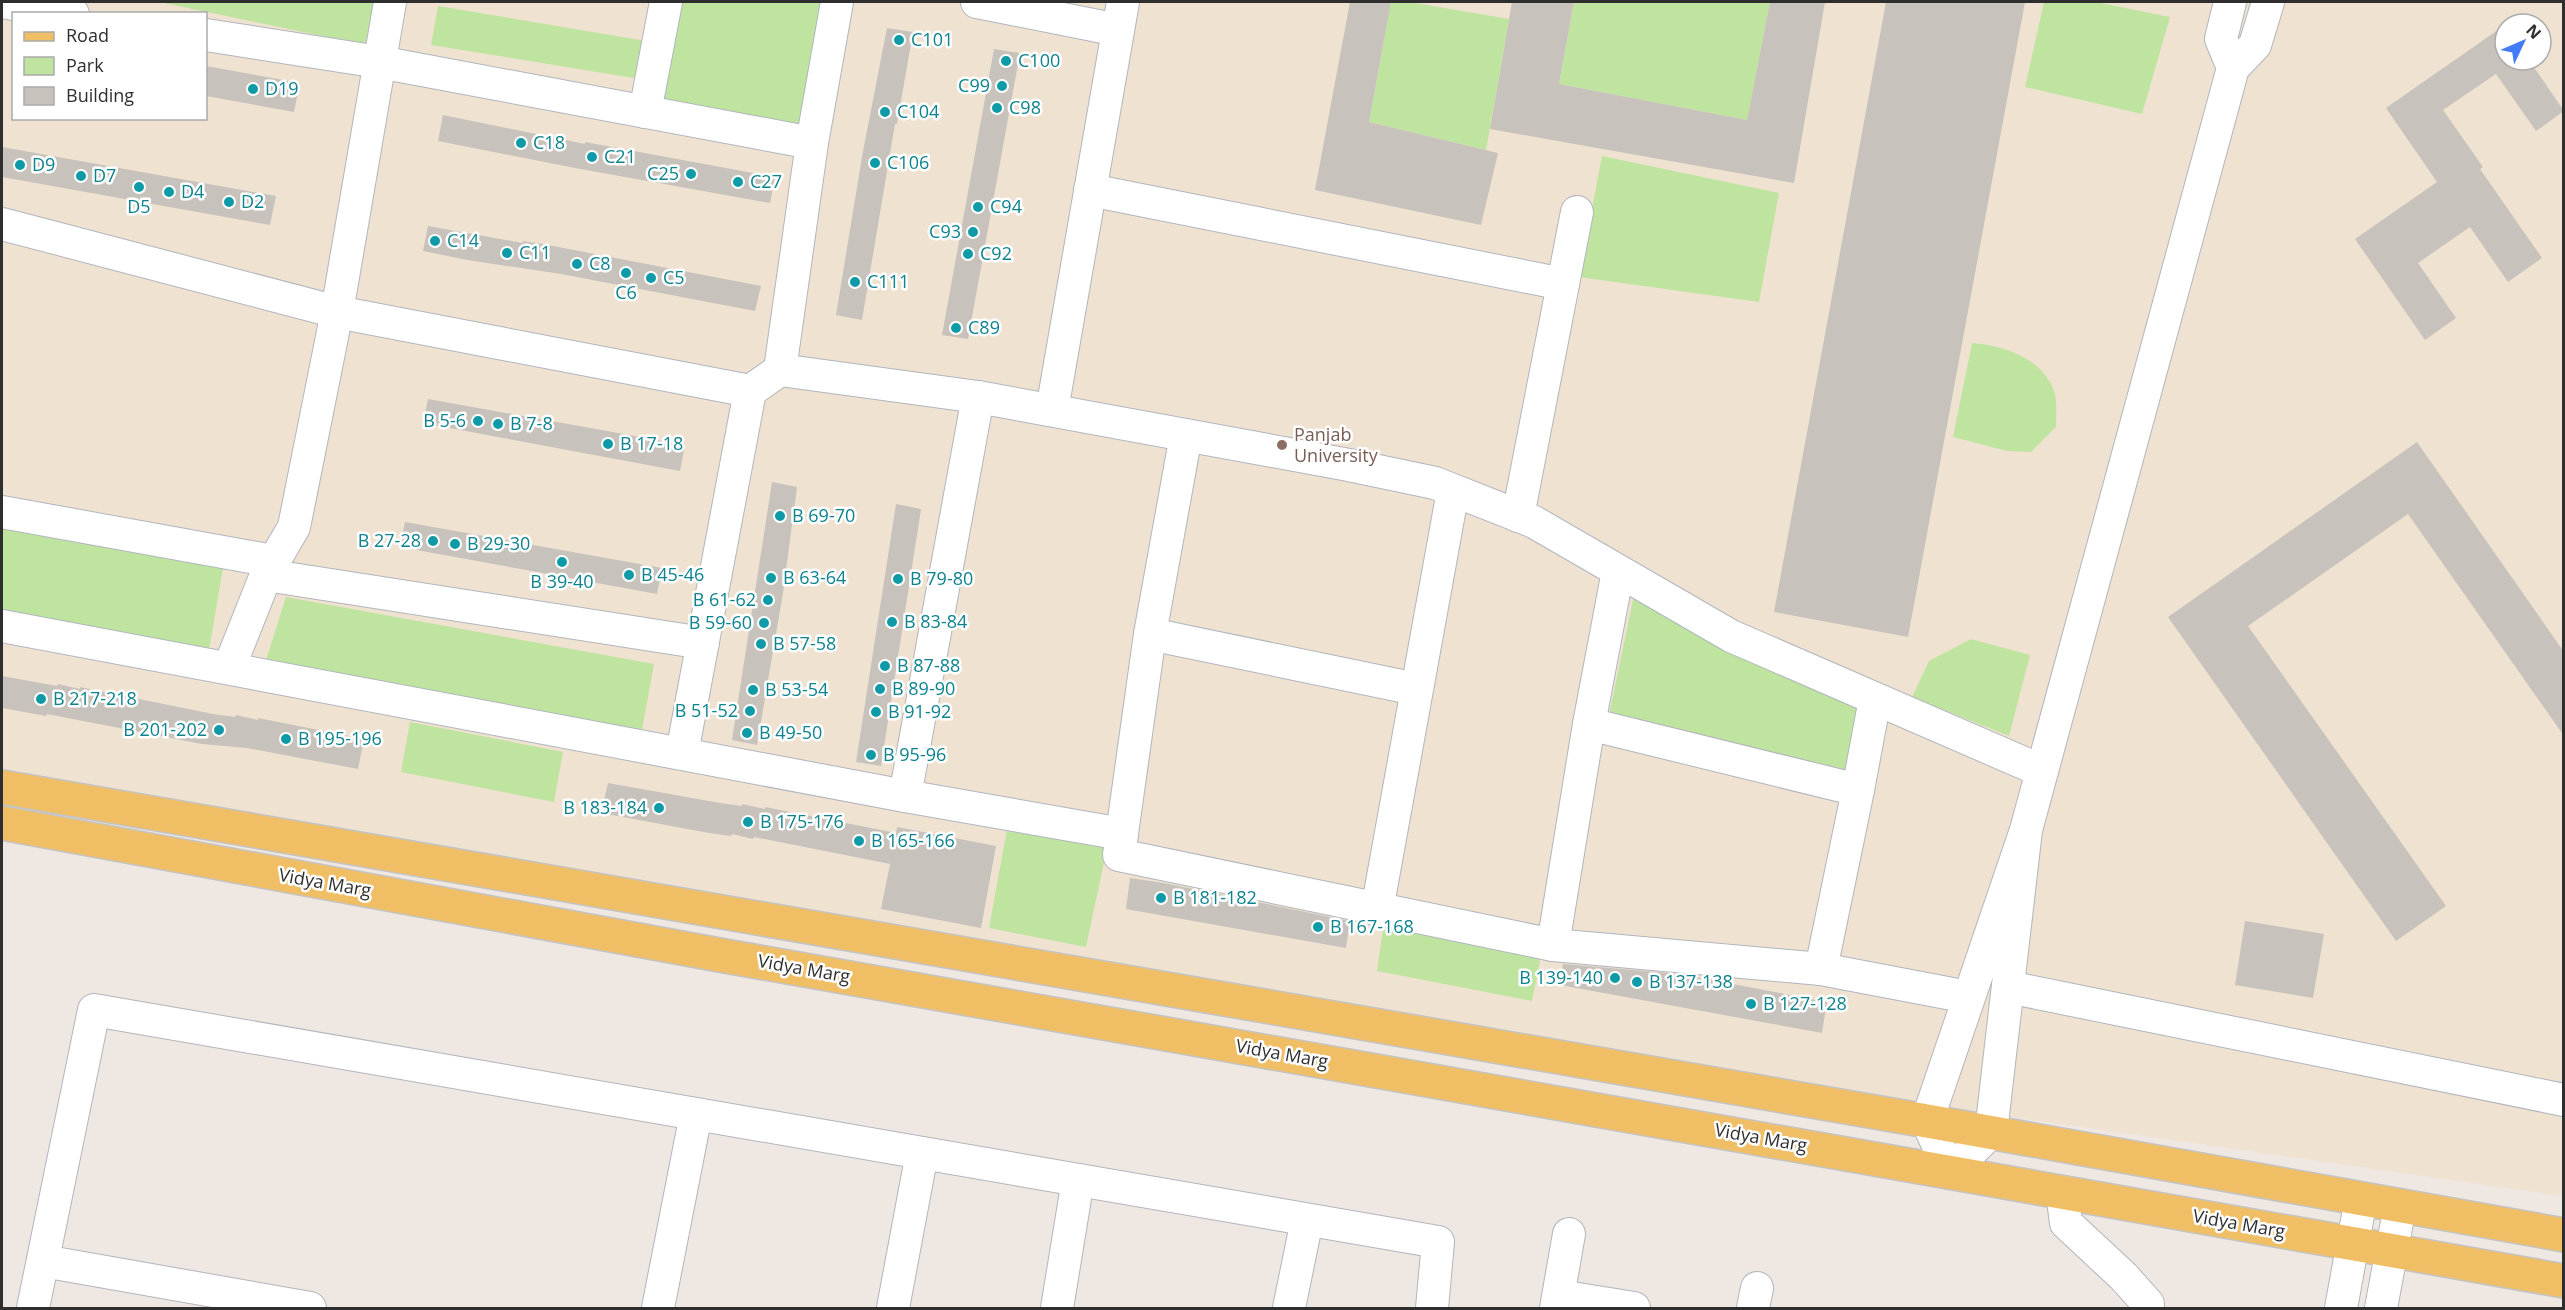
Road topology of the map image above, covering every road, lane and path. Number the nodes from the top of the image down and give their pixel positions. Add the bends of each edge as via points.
1 (2, 2) edge
2 (390, 2) edge
3 (666, 2) edge
4 (837, 2) edge
5 (976, 2) edge
6 (2230, 2) edge
7 (2268, 2) edge
8 (61, 12) edge
9 (1120, 16) edge
10 (207, 34) edge
11 (379, 62) junction
12 (2233, 68) junction
13 (645, 112) junction
14 (812, 143) junction
15 (1090, 190) junction
16 (1577, 212) dead end
17 (2, 224) edge
18 (1563, 284) junction
19 (337, 312) junction
20 (780, 370) junction
21 (750, 391) junction
22 (978, 397) junction
23 (1052, 410) junction
24 (1186, 435) junction
25 (1453, 490) junction
26 (2, 512) edge
27 (1518, 516) junction
28 (269, 568) junction
29 (1618, 571) junction
30 (2, 626) edge
31 (1150, 634) junction
32 (703, 643) junction
33 (229, 668) junction
34 (1416, 689) junction
35 (1875, 699) junction
36 (1588, 724) junction
37 (682, 753) junction
38 (2042, 771) junction
39 (2, 787) edge
40 (1858, 790) junction
41 (905, 796) junction
42 (2, 823) edge
43 (2026, 830) junction
44 (1122, 834) junction
45 (1377, 910) junction
46 (1553, 945) junction
47 (1821, 969) junction
48 (2008, 987) junction
49 (1968, 997) junction
50 (2564, 1100) edge
51 (696, 1114) junction
52 (1927, 1121) junction
53 (1991, 1132) junction
54 (922, 1153) junction
55 (1950, 1172) junction
56 (1078, 1180) junction
57 (2062, 1192) junction
58 (2361, 1199) junction
59 (2400, 1206) junction
60 (1307, 1220) junction
61 (1569, 1234) dead end
62 (2564, 1235) edge
63 (2353, 1244) junction
64 (2392, 1251) junction
65 (43, 1261) junction
66 (2564, 1281) edge
67 (1557, 1302) edge
68 (258, 1304) edge
69 (33, 1308) edge
70 (310, 1308) edge
71 (658, 1308) edge
72 (893, 1308) edge
73 (1057, 1308) edge
74 (1289, 1308) edge
75 (1432, 1308) edge
76 (1634, 1308) edge
77 (2148, 1308) edge
78 (2341, 1308) edge
79 (2381, 1308) edge

1 - 8 street
2 - 11 street
3 - 13 street
4 - 14 street
5 - 9 street
6 - 12 street via 2221,39
7 - 12 street via 2255,45
9 - 15 street
10 - 11 street
11 - 13 street
11 - 19 street
12 - 38 street
13 - 14 street
14 - 20 street
15 - 18 street
15 - 23 street
16 - 18 street
17 - 19 street
18 - 27 street
19 - 21 street
19 - 28 street via 294,527
20 - 21 street
20 - 22 street
21 - 32 street
22 - 23 street
22 - 41 street
23 - 24 street
24 - 25 street via 1360,467
24 - 31 street
25 - 27 street
25 - 34 street
26 - 28 street
27 - 29 street
28 - 32 street
28 - 33 street
29 - 35 street via 1731,636
29 - 36 street
30 - 33 street
31 - 34 street
31 - 44 street
32 - 37 street
33 - 37 street
34 - 45 street
35 - 38 street
35 - 40 street
36 - 40 street
36 - 46 street
37 - 41 street
38 - 43 street
39 - 52 main road
40 - 47 street
41 - 44 street
42 - 55 main road, Vidya Marg via 725,956
43 - 48 street
43 - 49 street
44 - 45 street via 1119,855
45 - 46 street
46 - 47 street
47 - 49 street
48 - 50 street
48 - 53 street
49 - 52 street
51 - 54 street
51 - 65 street via 94,1010
51 - 71 street
52 - 53 main road
52 - 55 street
53 - 55 street
53 - 58 main road
54 - 56 street
54 - 72 street
55 - 57 main road, Vidya Marg
56 - 60 street
56 - 73 street
57 - 63 main road, Vidya Marg
57 - 77 street via 2066,1223 2124,1277
58 - 59 main road
58 - 63 street
59 - 62 main road
59 - 64 street
60 - 74 street
60 - 75 street via 1438,1242
61 - 67 street
63 - 64 main road, Vidya Marg
63 - 78 street
64 - 66 main road, Vidya Marg
64 - 79 street
65 - 68 street
65 - 69 street
67 - 76 street
68 - 70 street

